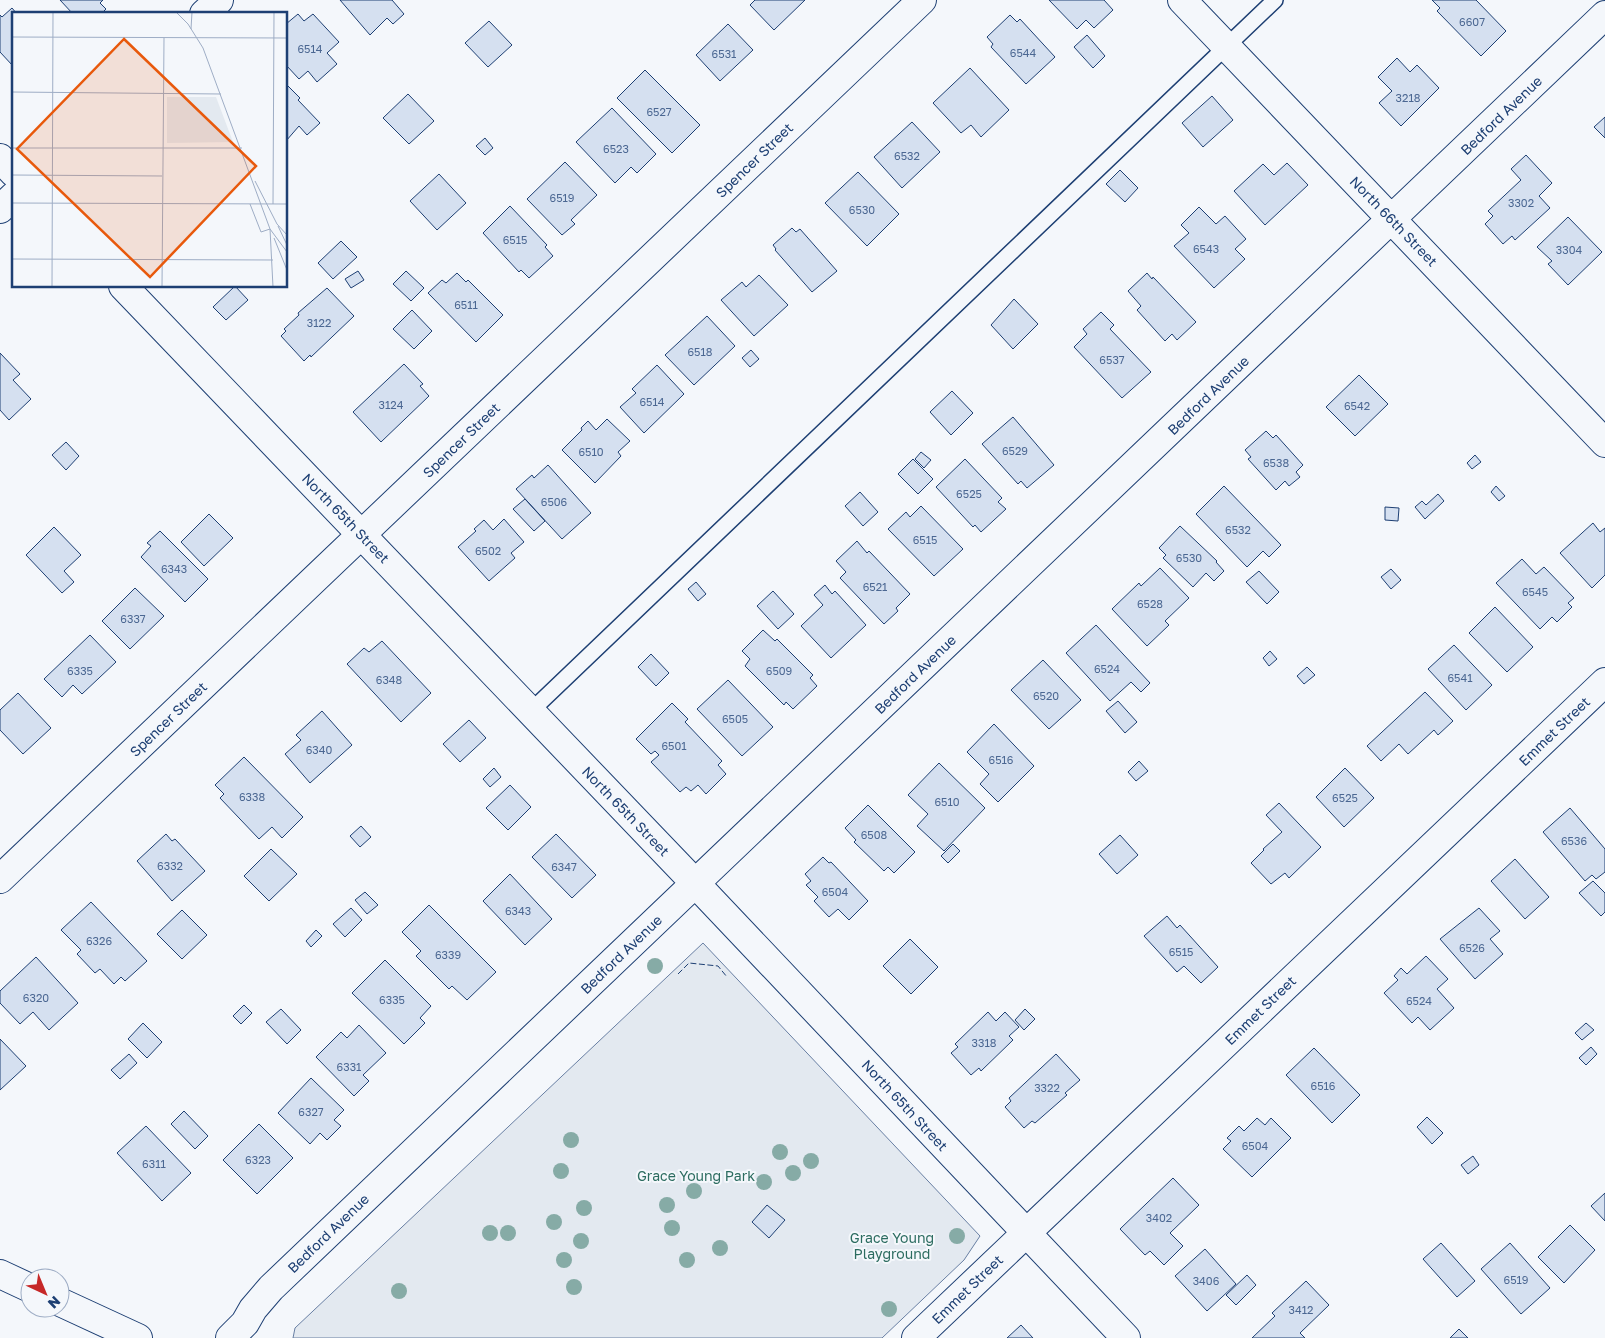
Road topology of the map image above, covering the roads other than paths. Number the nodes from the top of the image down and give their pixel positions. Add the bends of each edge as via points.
1 (219, 0) edge
2 (922, 0) edge
3 (1182, 0) edge
4 (1275, 0) edge
5 (206, 12) edge
6 (1605, 15) edge
7 (1226, 46) junction
8 (0, 158) edge
9 (12, 171) edge
10 (12, 198) edge
11 (0, 209) edge
12 (1392, 220) junction
13 (125, 288) edge
14 (1605, 443) edge
15 (362, 534) junction
16 (1605, 682) edge
17 (531, 711) junction
18 (0, 879) edge
19 (695, 883) junction
20 (1026, 1233) junction
21 (0, 1274) edge
22 (20, 1283) edge
23 (70, 1307) edge
24 (138, 1338) edge
25 (230, 1338) edge
26 (916, 1338) edge
27 (1126, 1338) edge

1 - 5 street
2 - 15 street, Spencer Street
3 - 7 street, North 66th Street
4 - 7 lane
6 - 12 street, Bedford Avenue
7 - 12 street, North 66th Street
7 - 17 lane
8 - 9 street
10 - 11 street
12 - 14 street, North 66th Street
12 - 19 street, Bedford Avenue
13 - 15 street, North 65th Street
15 - 17 street, North 65th Street
15 - 18 street, Spencer Street
16 - 20 street, Emmet Street
17 - 19 street, North 65th Street
19 - 20 street, North 65th Street
19 - 25 street, Bedford Avenue via 271,1288
20 - 26 street, Emmet Street
20 - 27 street, North 65th Street
21 - 22 street
23 - 24 street

